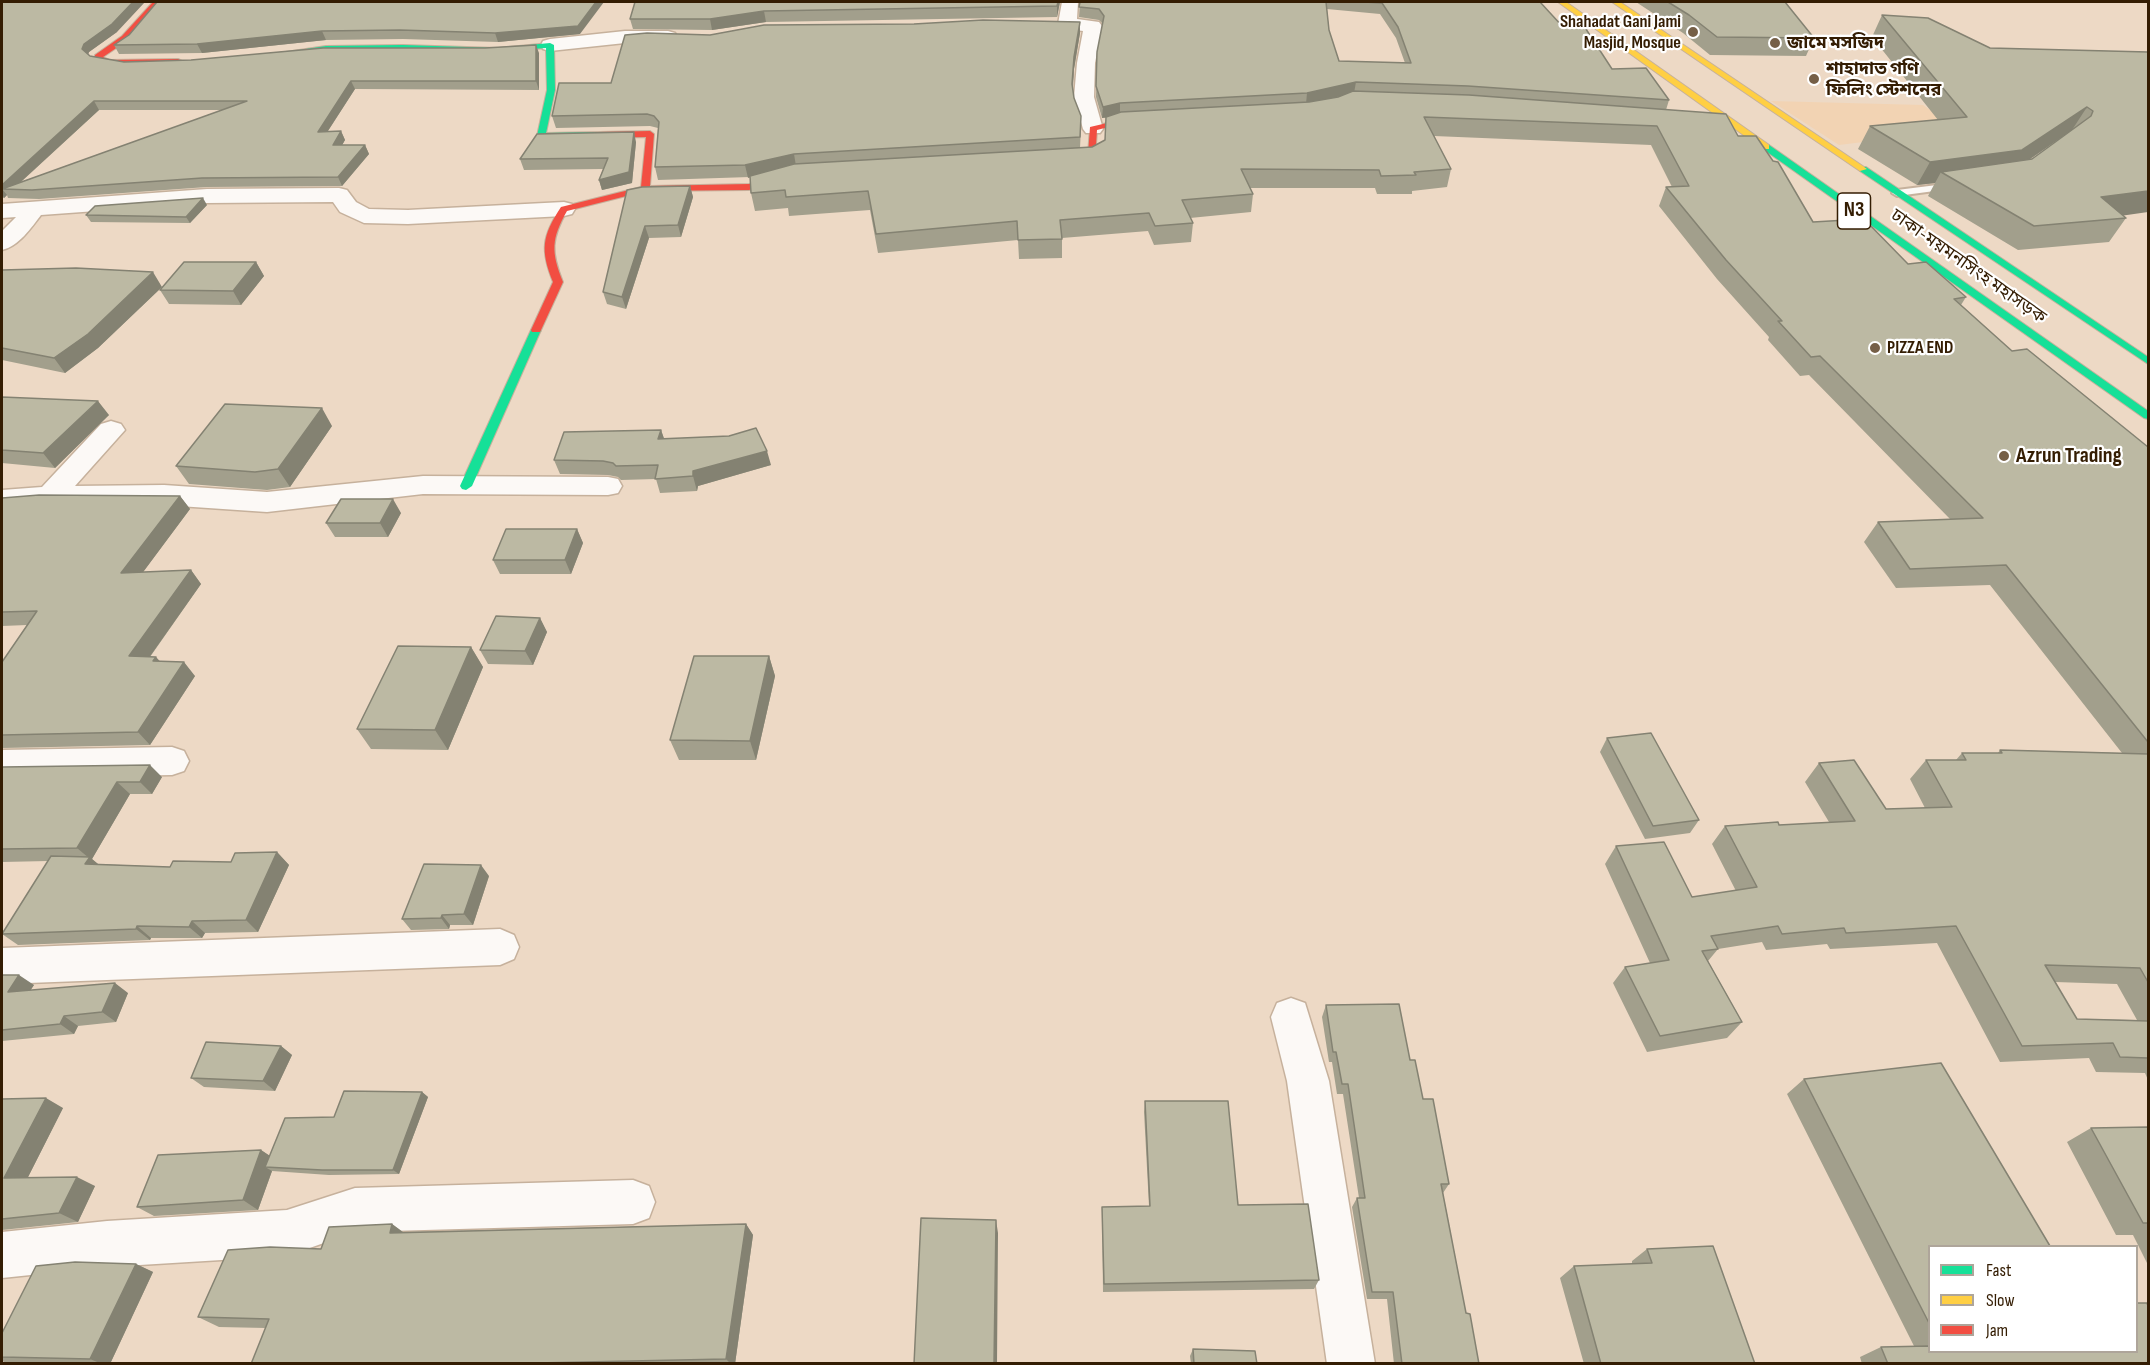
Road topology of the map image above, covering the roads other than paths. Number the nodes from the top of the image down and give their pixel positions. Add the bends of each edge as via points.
1 (156, 2) edge
2 (1071, 2) edge
3 (1562, 2) edge
4 (1616, 2) edge
5 (1048, 25) edge
6 (1069, 25) junction
7 (688, 38) edge
8 (550, 45) junction
9 (268, 54) edge
10 (190, 61) edge
11 (1159, 119) edge
12 (1712, 123) edge
13 (1736, 125) junction
14 (1093, 129) junction
15 (1042, 161) edge
16 (807, 174) edge
17 (1966, 185) edge
18 (645, 189) junction
19 (1897, 193) junction
20 (35, 208) junction
21 (564, 209) junction
22 (2, 211) edge
23 (2, 243) edge
24 (2148, 361) edge
25 (2148, 416) edge
26 (111, 430) dead end
27 (466, 486) junction
28 (608, 486) dead end
29 (50, 496) junction
30 (2, 500) edge
31 (172, 761) dead end
32 (2, 764) edge
33 (500, 946) dead end
34 (2, 966) edge
35 (1291, 1017) dead end
36 (633, 1202) dead end
37 (2, 1255) edge
38 (1351, 1364) edge

1 - 10 main road via 125,38 98,57 108,62
2 - 6 street
3 - 13 main road, ঢাকা-ময়মনসিংহ মহাসড়ক / N3
4 - 19 main road, ঢাকা-ময়মনসিংহ মহাসড়ক / N3
5 - 6 street
6 - 14 street via 1093,26 1084,97
7 - 8 street via 633,36
8 - 9 main road via 498,50 326,48
8 - 18 main road via 552,90 541,136 650,134
11 - 14 main road
12 - 13 main road
13 - 25 main road, ঢাকা-ময়মনসিংহ মহাসড়ক / N3
14 - 15 main road via 1092,157
16 - 18 main road via 749,187
17 - 19 lane
18 - 21 main road
19 - 24 main road, ঢাকা-ময়মনসিংহ মহাসড়ক / N3
20 - 21 street via 207,196 339,195 348,207 364,216
20 - 22 street
20 - 23 street
21 - 27 main road via 548,233 546,257 558,282
26 - 29 street
27 - 28 street
27 - 29 street via 423,485 267,502 164,495
29 - 30 street
31 - 32 street
33 - 34 street
35 - 38 street via 1308,1081
36 - 37 street via 356,1210 286,1233

